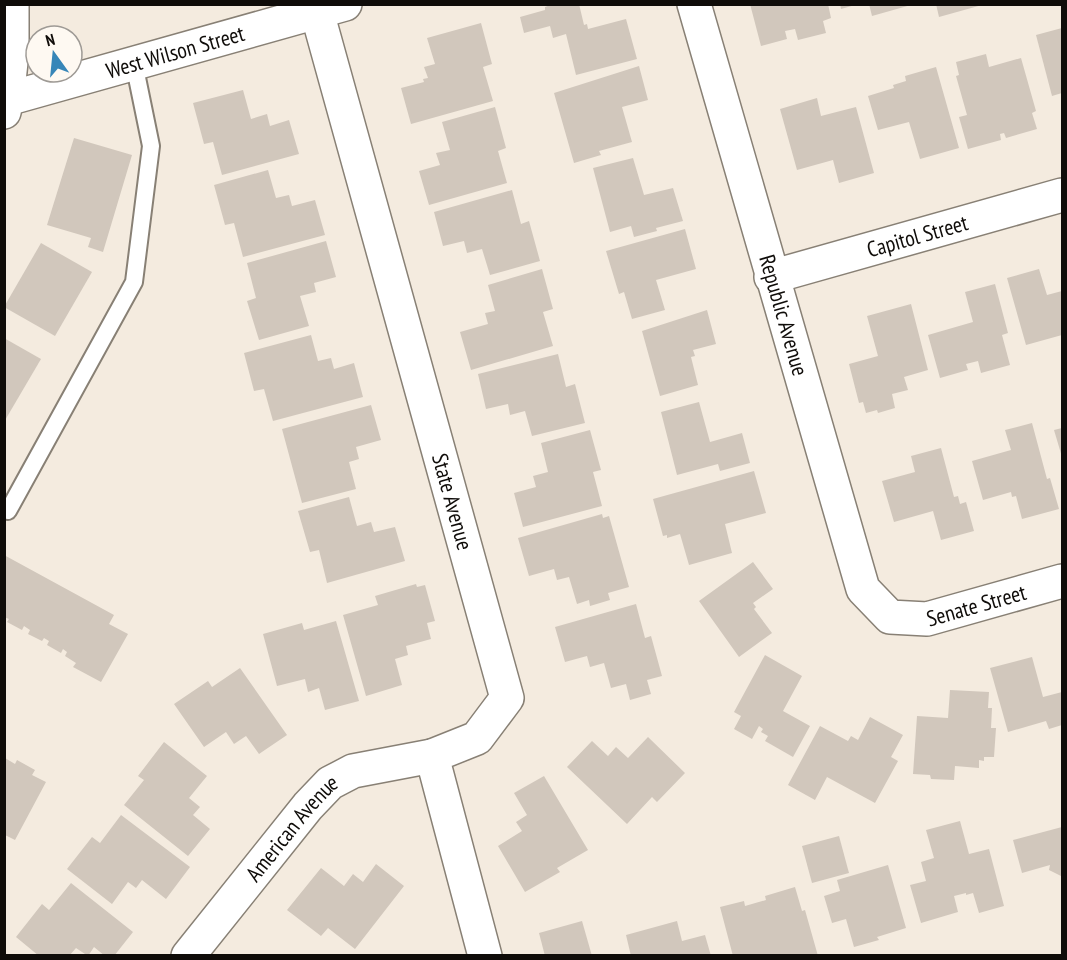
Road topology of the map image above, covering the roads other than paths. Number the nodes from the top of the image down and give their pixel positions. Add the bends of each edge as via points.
1 (12, 4) edge
2 (694, 4) edge
3 (331, 8) edge
4 (134, 63) junction
5 (5, 103) edge
6 (1062, 195) edge
7 (771, 277) junction
8 (8, 511) dead end
9 (1062, 581) edge
10 (890, 617) joint
11 (432, 756) junction
12 (188, 956) edge
13 (485, 956) edge

1 - 5 street via 12,53
2 - 7 street, Republic Avenue
3 - 4 street, West Wilson Street
3 - 11 street, State Avenue via 507,698 477,738
4 - 5 street, West Wilson Street
4 - 8 lane via 151,146 134,282
6 - 7 street, Capitol Street
7 - 10 street, Republic Avenue via 862,589
9 - 10 street, Senate Street via 927,619
11 - 12 street, American Avenue via 353,771 330,783
11 - 13 street

